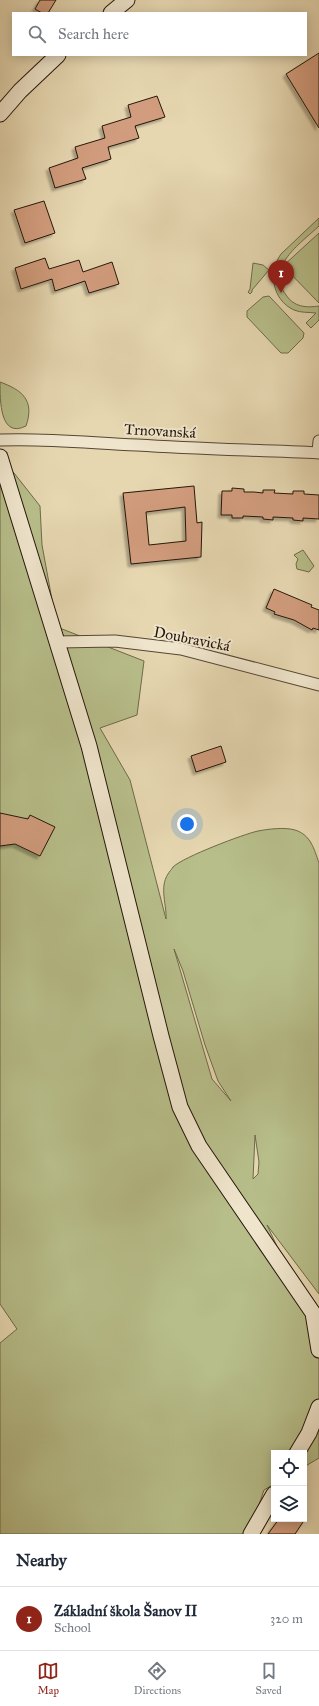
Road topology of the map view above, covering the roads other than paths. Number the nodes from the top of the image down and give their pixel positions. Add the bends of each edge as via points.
1 (127, 0) edge
2 (112, 12) edge
3 (57, 56) edge
4 (0, 114) edge
5 (0, 440) edge
6 (319, 449) edge
7 (0, 457) edge
8 (57, 642) junction
9 (319, 685) edge
10 (319, 1350) edge
11 (319, 1406) edge
12 (299, 1450) edge
13 (271, 1499) edge
14 (251, 1534) edge

1 - 2 street
3 - 4 street via 20,90
5 - 6 street, Trnovanská
7 - 8 street
8 - 9 street, Doubravická via 115,642 181,650
8 - 10 street via 89,746 180,1107 199,1146 313,1313
11 - 12 street
13 - 14 street

